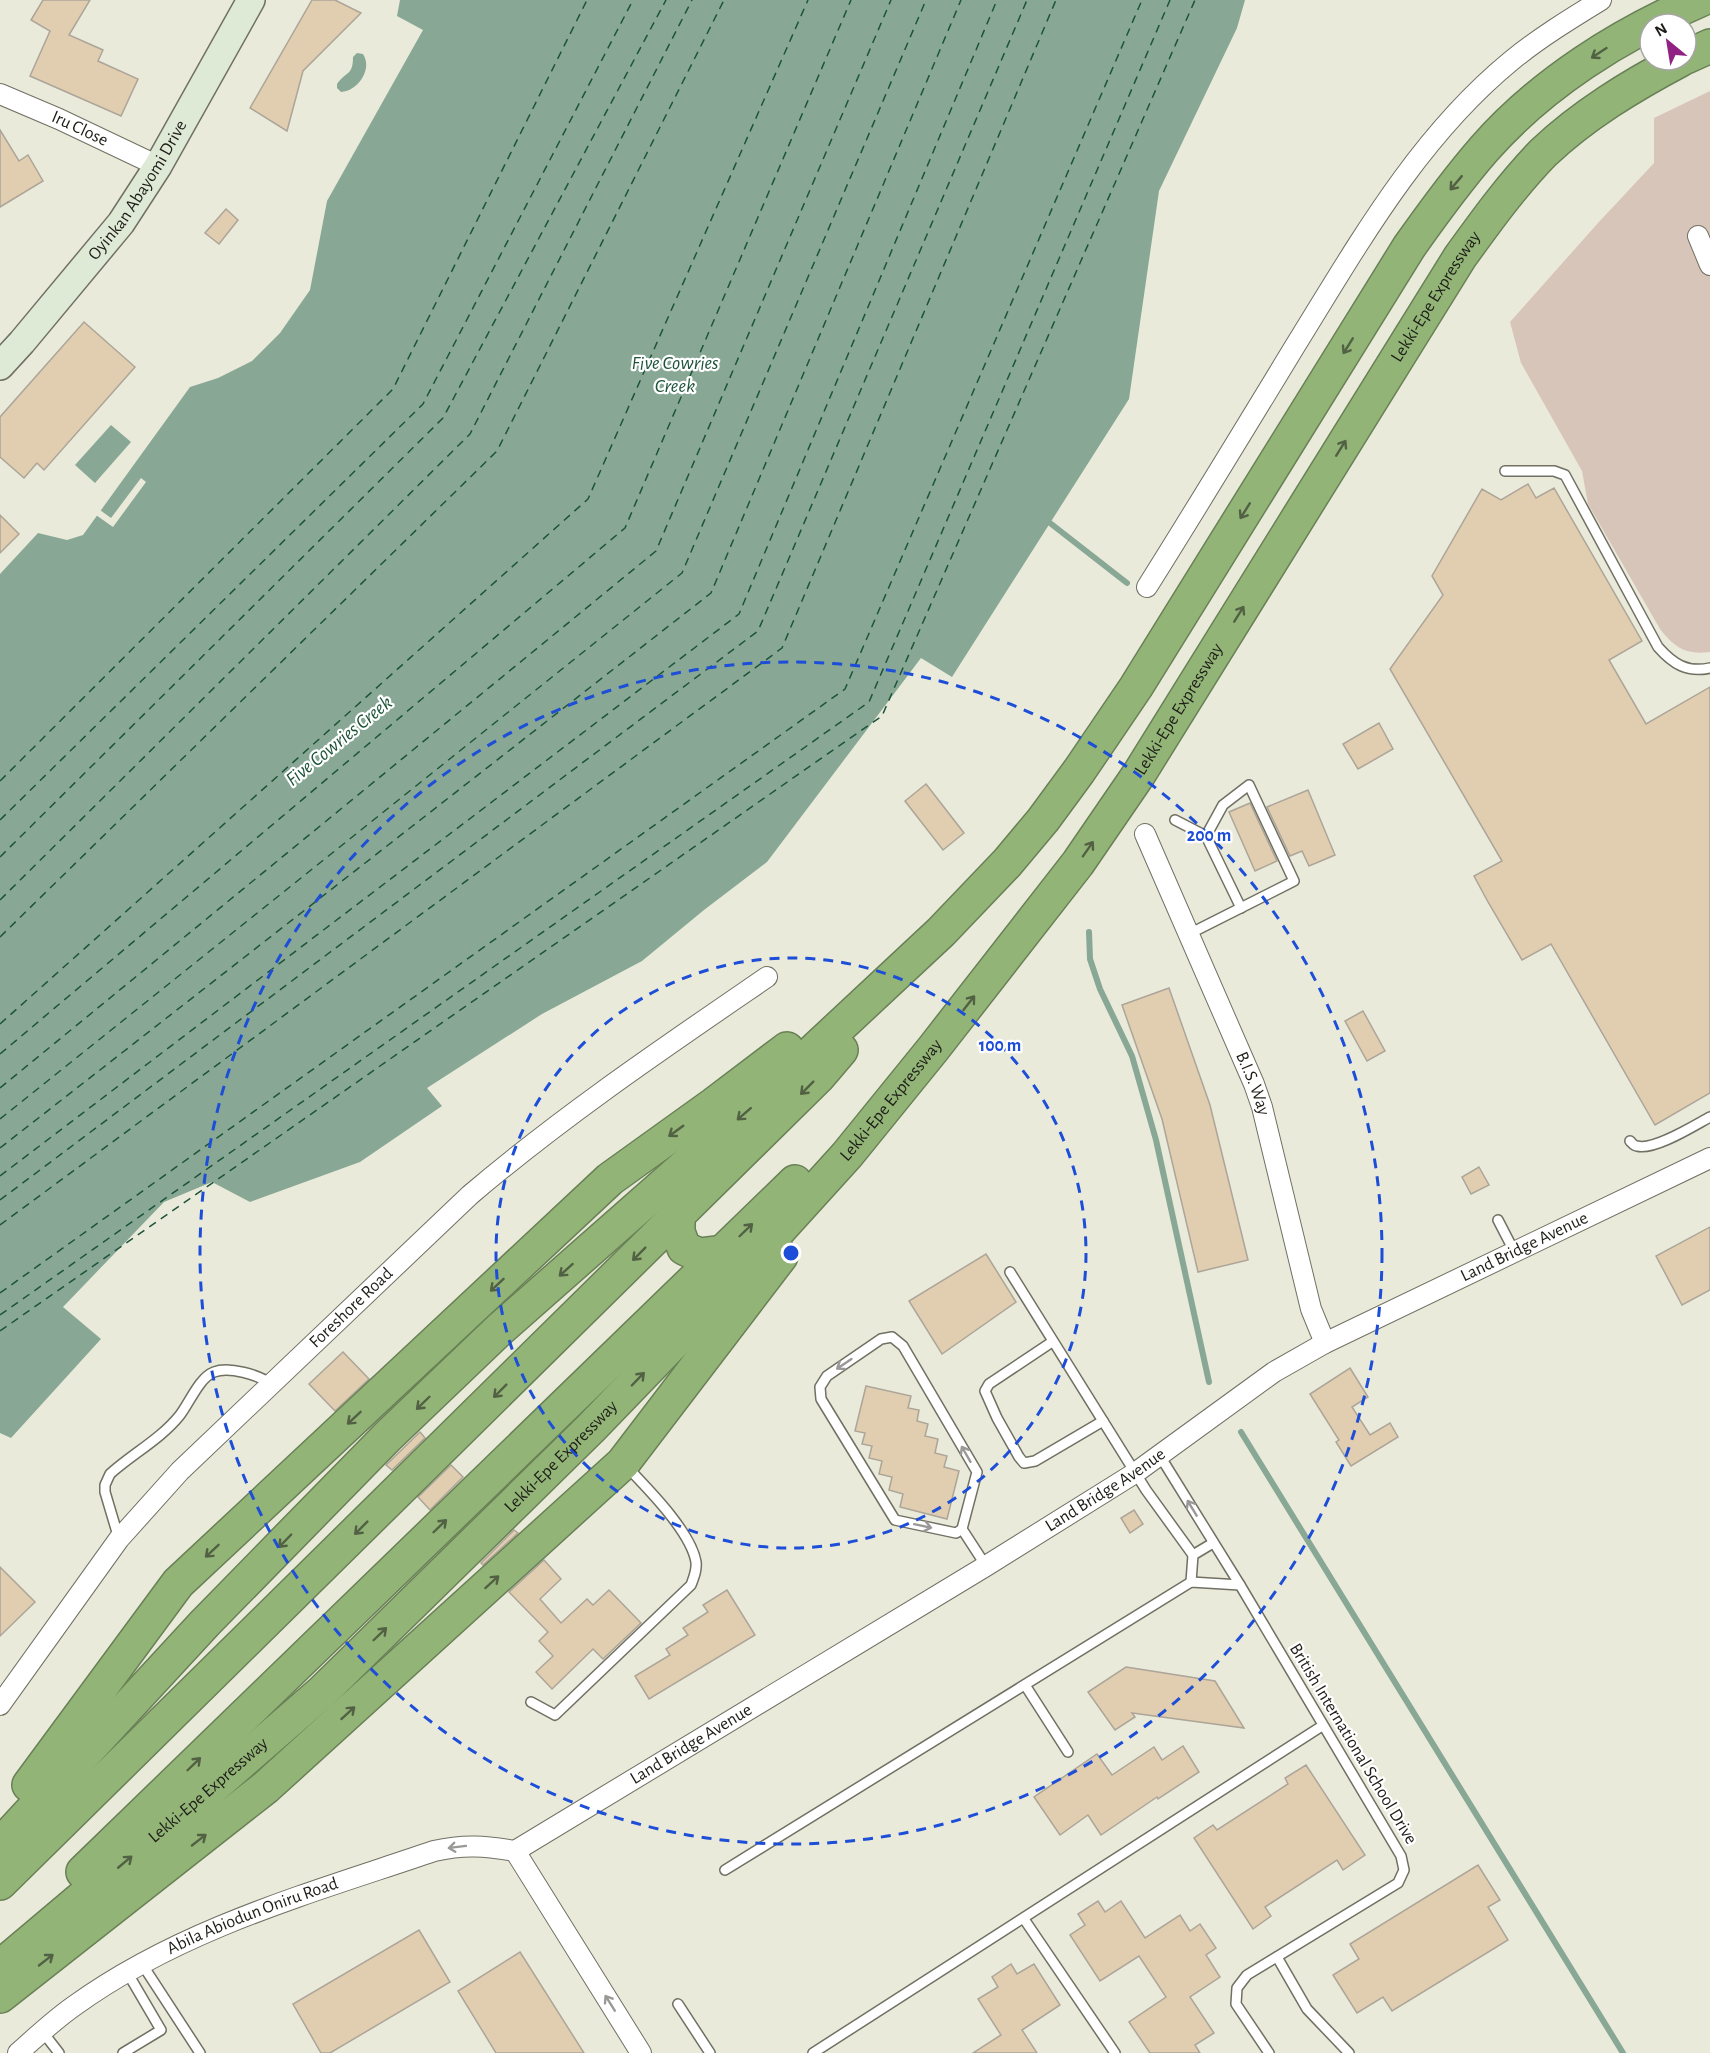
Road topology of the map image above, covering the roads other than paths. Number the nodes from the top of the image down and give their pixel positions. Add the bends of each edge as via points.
1 (250, 0) edge
2 (1601, 0) edge
3 (1700, 0) edge
4 (1658, 72) edge
5 (0, 94) edge
6 (158, 166) junction
7 (1698, 236) dead end
8 (1710, 265) edge
9 (0, 366) edge
10 (1505, 471) dead end
11 (1147, 588) dead end
12 (1710, 668) edge
13 (1175, 820) dead end
14 (1145, 834) dead end
15 (1206, 836) junction
16 (1241, 908) junction
17 (942, 932) junction
18 (1189, 934) junction
19 (767, 977) dead end
20 (933, 1049) junction
21 (1710, 1117) edge
22 (1630, 1141) dead end
23 (1710, 1158) edge
24 (678, 1215) junction
25 (1498, 1220) dead end
26 (1514, 1251) junction
27 (723, 1252) junction
28 (1010, 1272) dead end
29 (1052, 1342) junction
30 (1324, 1343) junction
31 (271, 1384) junction
32 (1103, 1421) junction
33 (1160, 1456) junction
34 (623, 1463) junction
35 (1135, 1473) junction
36 (962, 1529) junction
37 (118, 1539) junction
38 (1213, 1543) junction
39 (1193, 1555) junction
40 (986, 1566) junction
41 (1191, 1582) junction
42 (1240, 1585) junction
43 (1025, 1685) junction
44 (531, 1702) dead end
45 (0, 1705) edge
46 (1322, 1726) junction
47 (1068, 1752) dead end
48 (0, 1825) edge
49 (0, 1845) edge
50 (515, 1851) junction
51 (725, 1870) dead end
52 (0, 1883) edge
53 (1024, 1919) junction
54 (0, 1949) edge
55 (1276, 1957) junction
56 (0, 1967) edge
57 (134, 1968) junction
58 (0, 1996) edge
59 (678, 2004) dead end
60 (42, 2031) junction
61 (18, 2053) edge
62 (59, 2053) edge
63 (123, 2053) edge
64 (200, 2053) edge
65 (641, 2053) edge
66 (710, 2053) edge
67 (813, 2053) edge
68 (1114, 2053) edge
69 (1269, 2053) edge
70 (1349, 2053) edge

1 - 6 street, Oyinkan Abayomi Drive
2 - 11 street via 1509,63 1442,129 1407,172 1365,232
3 -> 17 highway via 1620,40 1573,70 1521,113 1453,186 1409,247 1096,747 1007,863
20 -> 4 highway, Lekki-Epe Expressway via 1078,862 1139,774 1460,257 1502,200 1544,153 1587,118
5 - 6 street, Iru Close
6 - 9 street, Oyinkan Abayomi Drive via 121,223
7 - 8 street
10 - 12 lane via 1554,471 1565,475 1658,646 1680,667
13 - 15 lane
14 - 18 street, B.I.S. Way
15 - 16 lane
15 - 16 lane via 1223,805 1249,785 1294,881
16 - 18 lane
17 -> 24 highway via 818,1077
17 -> 48 highway via 610,1179 178,1583
17 -> 49 highway via 777,1085 500,1329 388,1436 205,1623
18 - 30 street, B.I.S. Way via 1259,1099 1311,1309
19 - 31 street, Foreshore Road via 592,1098 512,1159
27 -> 20 highway
20 - 34 highway via 910,1085
56 -> 20 highway, Lekki-Epe Expressway via 322,1692 590,1429 848,1155
21 - 22 lane via 1652,1145 1640,1147
23 - 26 street, Land Bridge Avenue
24 - 27 highway via 678,1232 684,1248 699,1255
24 -> 52 highway
25 - 26 lane
26 - 30 street, Land Bridge Avenue
54 -> 27 highway
28 - 29 lane
29 - 32 lane
29 - 32 lane via 989,1383 985,1391 1019,1457 1024,1463 1035,1461
30 - 33 street, Land Bridge Avenue via 1274,1372
31 - 37 street, Foreshore Road via 180,1471
31 - 37 lane via 240,1372 213,1372 172,1424 110,1474 105,1492
32 - 35 lane
33 - 35 street, Land Bridge Avenue
38 -> 33 lane, British International School Drive
34 - 44 lane via 678,1527 696,1562 696,1573 691,1585 555,1715
58 -> 34 highway via 266,1787
35 - 39 lane
35 - 40 street, Land Bridge Avenue
36 -> 36 lane via 976,1472 903,1346 892,1337 881,1339 827,1376 820,1387 821,1399 895,1520 956,1533
36 - 40 lane
37 - 45 street, Foreshore Road
38 - 39 lane
38 - 42 lane, British International School Drive
39 - 41 lane
40 - 50 street, Land Bridge Avenue
41 - 42 lane
41 - 43 lane
42 - 46 lane, British International School Drive
43 - 47 lane
43 - 51 lane
46 - 53 lane
46 - 55 lane, British International School Drive via 1401,1856 1404,1870 1398,1883
50 -> 57 street, Abila Abiodun Oniru Road via 481,1845 434,1851 235,1920
65 -> 50 street
53 - 67 lane
53 - 68 lane
55 - 69 lane, British International School Drive via 1247,1975 1237,1988 1236,2004
55 - 70 lane via 1307,2009
57 - 60 street, Abila Abiodun Oniru Road
57 - 63 lane via 161,2030
57 - 64 lane
59 - 66 lane
60 - 61 street, Abila Abiodun Oniru Road
60 - 62 lane

